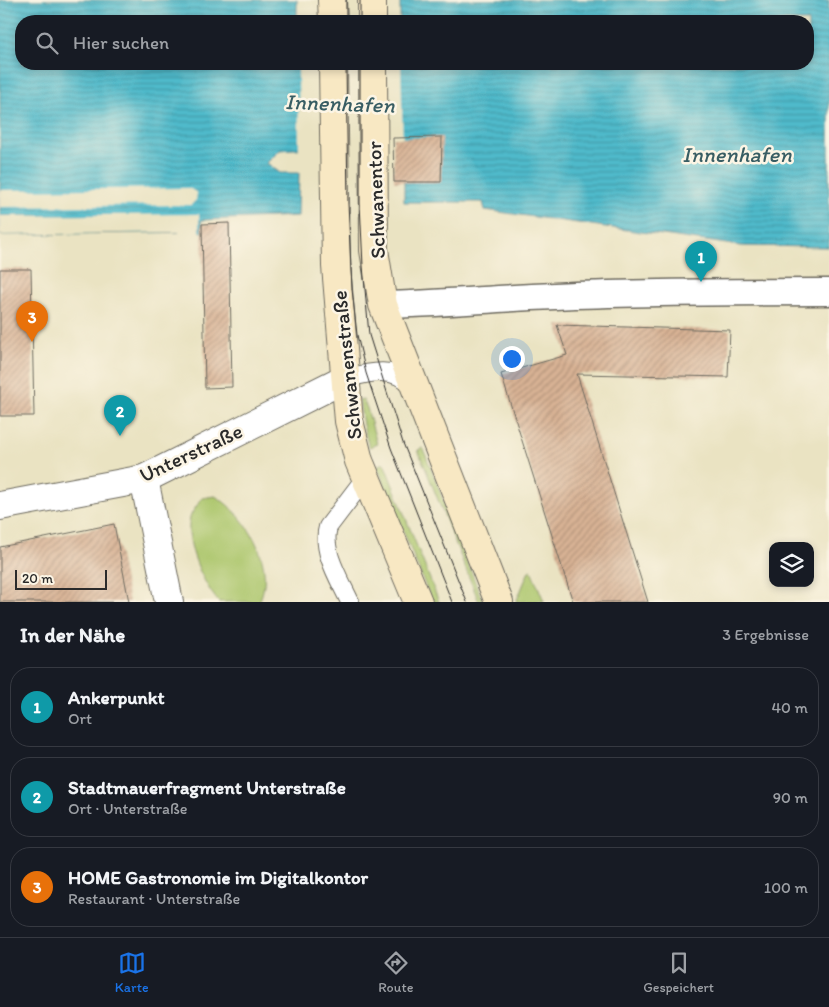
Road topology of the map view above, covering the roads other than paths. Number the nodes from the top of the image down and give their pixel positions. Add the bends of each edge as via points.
1 (332, 0) edge
2 (372, 0) edge
3 (333, 15) edge
4 (372, 15) edge
5 (333, 70) edge
6 (373, 70) edge
7 (336, 266) joint
8 (829, 292) edge
9 (383, 305) junction
10 (344, 379) junction
11 (419, 398) junction
12 (366, 477) junction
13 (144, 479) junction
14 (0, 506) edge
15 (169, 602) edge
16 (350, 602) edge
17 (418, 602) edge
18 (499, 602) edge

1 - 3 main road
2 - 4 main road
5 - 7 main road, Schwanentor
6 - 9 main road, Schwanentor via 374,250
7 - 10 main road, Schwanenstraße
8 - 9 street via 554,296
9 - 11 main road, Schwanenstraße
10 - 11 lane via 366,373 396,374 406,378
10 - 12 main road, Schwanenstraße via 349,421
10 - 13 street, Unterstraße
11 - 18 main road, Schwanenstraße
12 - 16 lane via 328,527 325,537
12 - 17 main road, Schwanenstraße
13 - 14 street, Unterstraße
13 - 15 street

